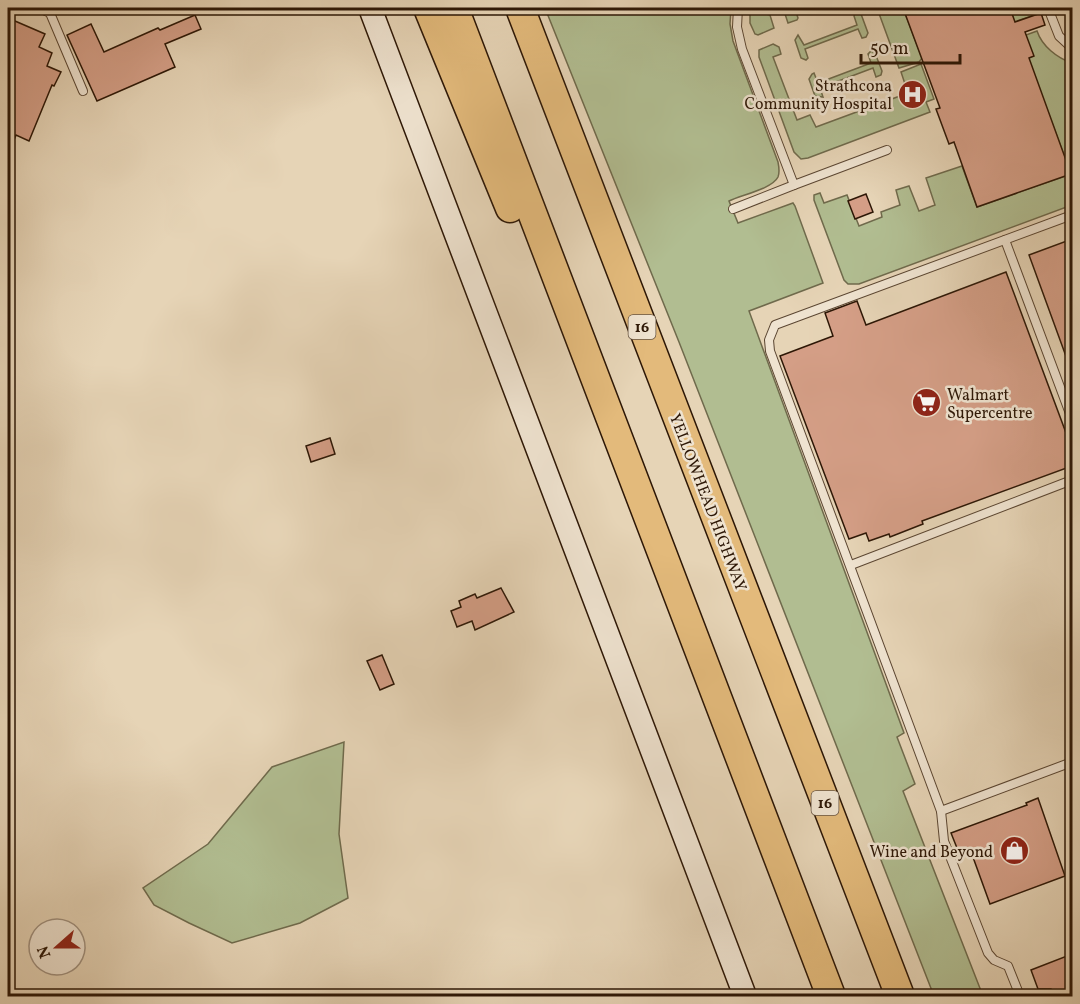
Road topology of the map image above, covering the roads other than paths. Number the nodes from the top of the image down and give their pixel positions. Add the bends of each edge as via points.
1 (39, 8) edge
2 (370, 8) edge
3 (428, 8) edge
4 (454, 8) edge
5 (520, 8) edge
6 (738, 8) edge
7 (1048, 8) edge
8 (51, 10) edge
9 (1072, 48) edge
10 (83, 91) dead end
11 (888, 150) dead end
12 (794, 184) junction
13 (733, 209) dead end
14 (1072, 215) edge
15 (1005, 240) junction
16 (1072, 419) edge
17 (1072, 480) edge
18 (851, 565) junction
19 (693, 634) junction
20 (1072, 762) edge
21 (941, 811) junction
22 (745, 996) edge
23 (831, 996) edge
24 (900, 996) edge
25 (1020, 996) edge

1 - 8 lane
2 - 22 street
3 - 19 highway via 638,523
4 - 19 highway
5 - 24 highway, YELLOWHEAD HIGHWAY / 16
6 - 12 lane via 742,49
7 - 9 lane via 1059,36
8 - 10 lane
11 - 12 lane
12 - 13 lane
14 - 15 lane
15 - 16 lane
15 - 18 lane via 775,325 771,333 770,351
17 - 18 lane
18 - 21 lane
19 - 23 highway
20 - 21 lane
21 - 25 lane via 944,841 988,953 1008,966

